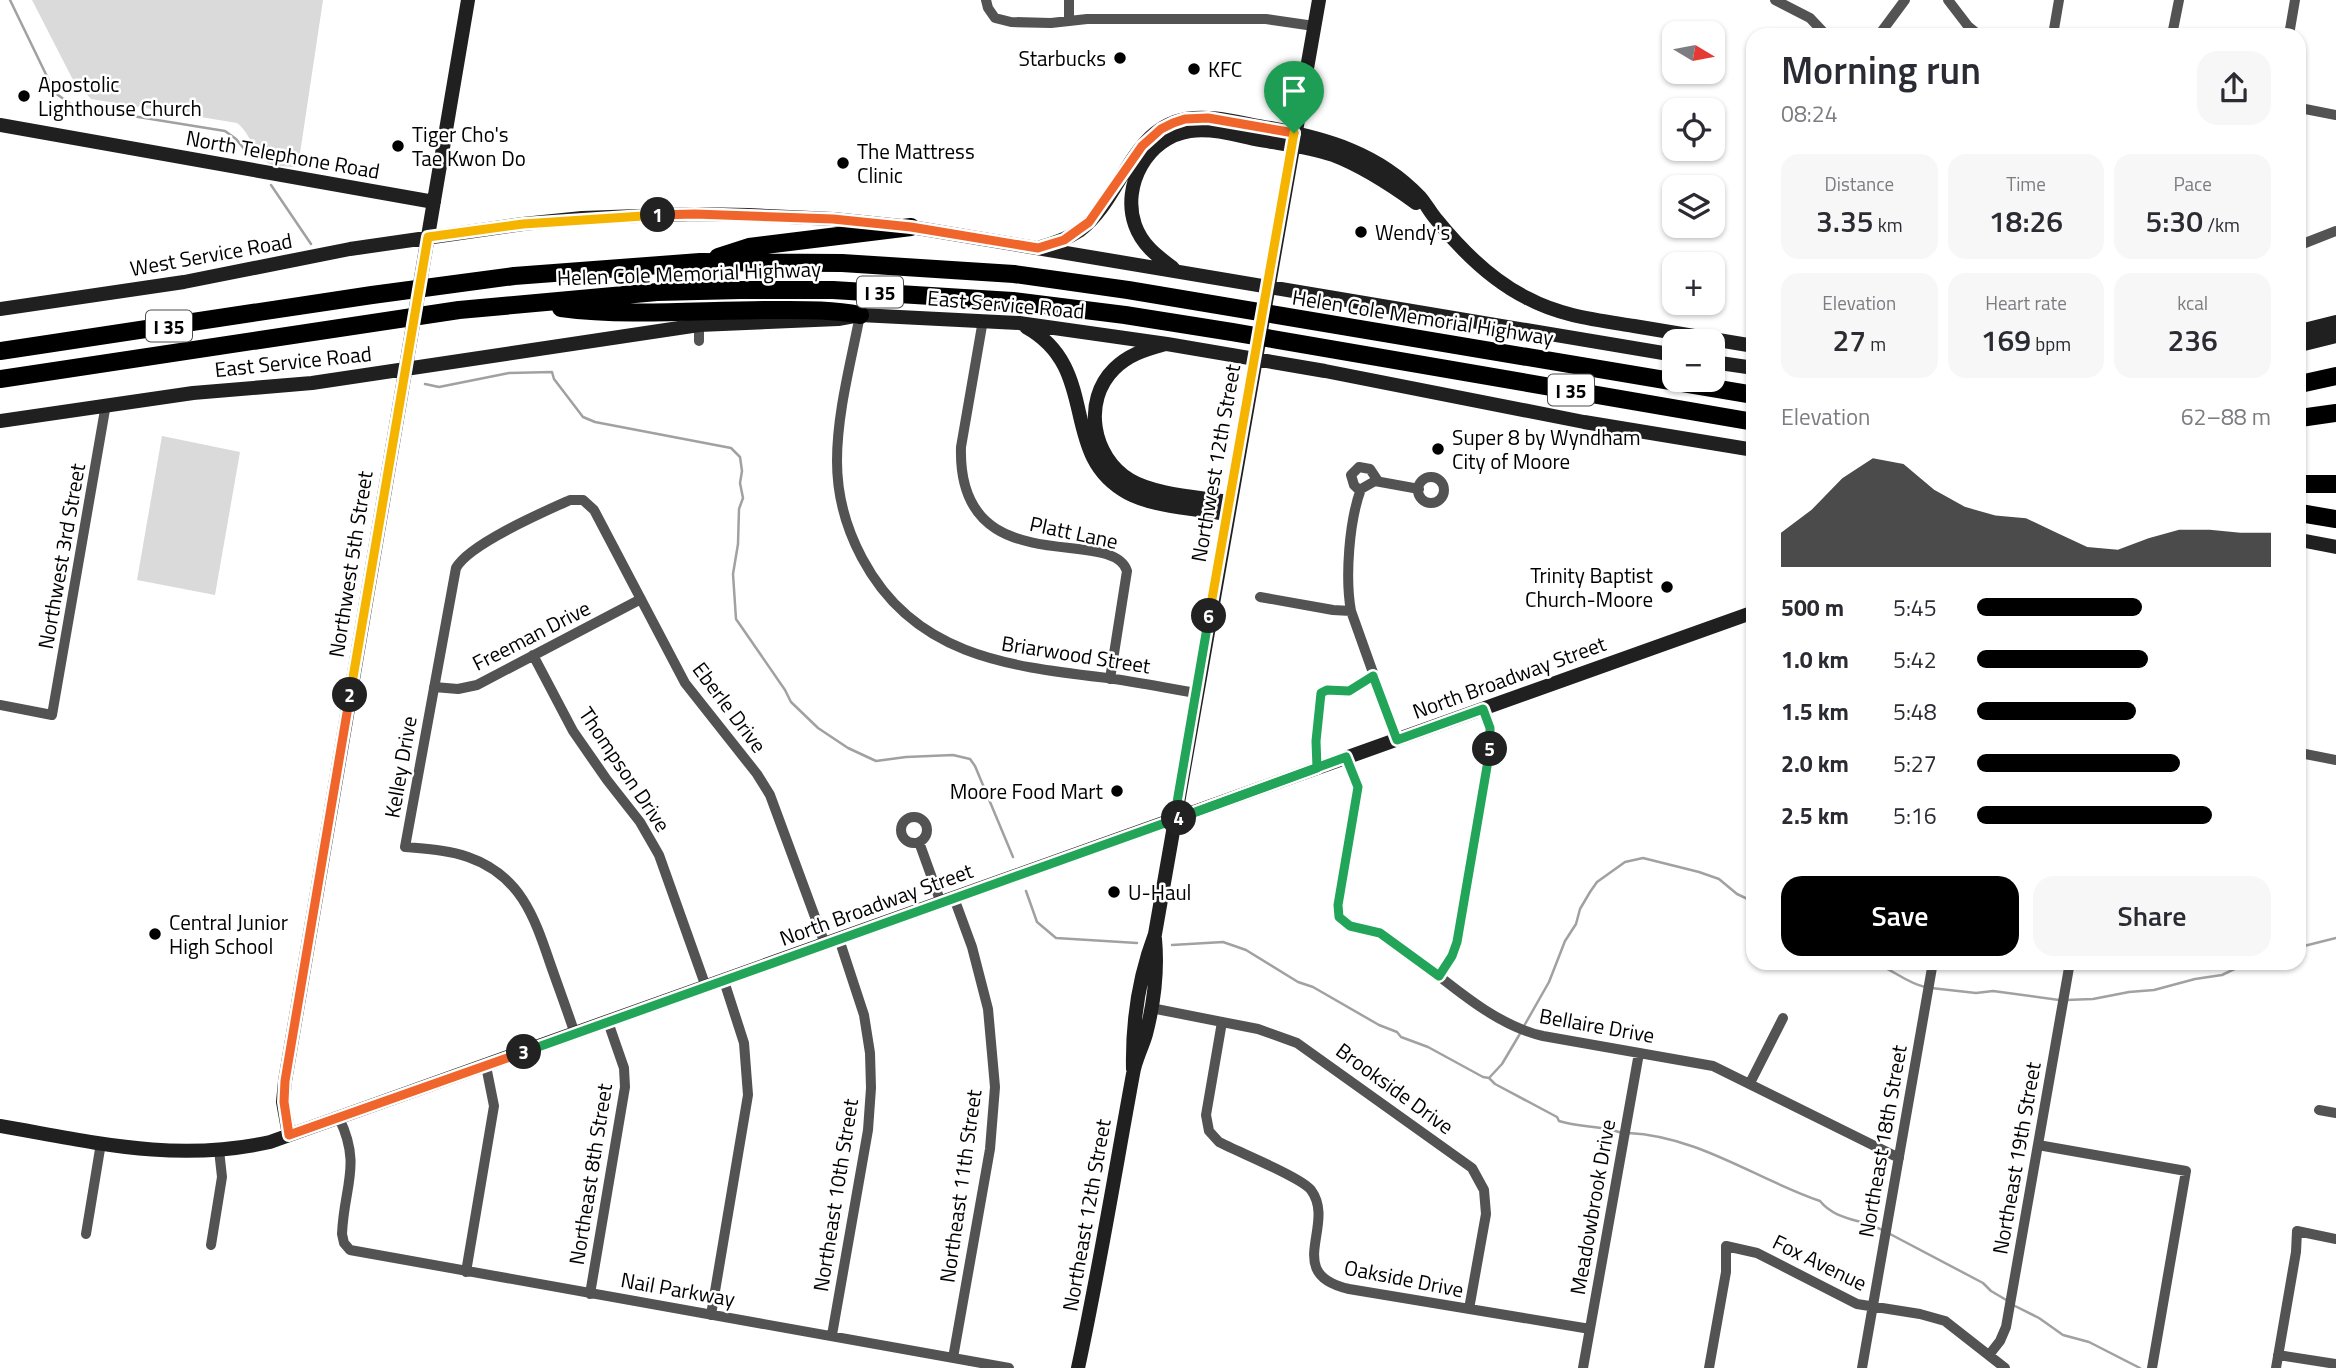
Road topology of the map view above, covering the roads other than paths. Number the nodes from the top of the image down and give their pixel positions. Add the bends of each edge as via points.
1 (468, 0) edge
2 (986, 0) edge
3 (1069, 0) edge
4 (1319, 0) edge
5 (1775, 0) edge
6 (1905, 0) edge
7 (1948, 0) edge
8 (2059, 0) edge
9 (2179, 0) edge
10 (2295, 0) edge
11 (1069, 21) junction
12 (1314, 26) junction
13 (1818, 28) edge
14 (1883, 28) edge
15 (1970, 28) edge
16 (2054, 28) edge
17 (2173, 28) edge
18 (2289, 28) edge
19 (2306, 109) edge
20 (2336, 115) edge
21 (0, 125) edge
22 (1293, 139) junction
23 (434, 202) junction
24 (911, 227) junction
25 (2336, 232) edge
26 (428, 237) junction
27 (2306, 243) edge
28 (1038, 248) junction
29 (700, 262) junction
30 (1177, 271) junction
31 (526, 303) junction
32 (0, 309) edge
33 (860, 315) junction
34 (983, 320) junction
35 (2336, 322) edge
36 (1019, 323) junction
37 (699, 325) junction
38 (2306, 330) edge
39 (2336, 336) edge
40 (699, 341) dead end
41 (1167, 344) junction
42 (2306, 344) edge
43 (1746, 345) edge
44 (0, 351) edge
45 (1662, 353) edge
46 (1725, 364) edge
47 (1746, 367) edge
48 (404, 369) junction
49 (2336, 376) edge
50 (0, 379) edge
51 (2306, 383) edge
52 (1746, 394) edge
53 (106, 404) junction
54 (2336, 413) edge
55 (2306, 417) edge
56 (0, 421) edge
57 (1746, 421) edge
58 (1746, 449) edge
59 (1378, 481) junction
60 (2306, 484) edge
61 (2336, 485) edge
62 (1419, 489) dead end
63 (1360, 491) junction
64 (586, 502) joint
65 (1228, 508) junction
66 (2306, 514) edge
67 (2336, 519) edge
68 (2306, 541) edge
69 (2336, 547) edge
70 (1260, 597) dead end
71 (641, 599) junction
72 (1351, 611) junction
73 (1746, 615) edge
74 (533, 655) junction
75 (1373, 676) junction
76 (1110, 679) junction
77 (434, 687) junction
78 (1196, 693) junction
79 (0, 705) edge
80 (1483, 709) junction
81 (1397, 740) junction
82 (2306, 754) edge
83 (1346, 757) junction
84 (2336, 760) edge
85 (1317, 768) junction
86 (1174, 820) junction
87 (919, 842) dead end
88 (947, 900) junction
89 (1155, 934) joint
90 (839, 939) junction
91 (825, 944) junction
92 (1932, 970) edge
93 (2069, 970) edge
94 (1439, 976) junction
95 (724, 981) junction
96 (706, 987) junction
97 (1143, 1009) junction
98 (1783, 1018) dead end
99 (608, 1022) junction
100 (1222, 1022) junction
101 (576, 1034) junction
102 (1639, 1053) junction
103 (486, 1066) junction
104 (1750, 1083) junction
105 (2319, 1110) dead end
106 (2336, 1113) edge
107 (339, 1118) junction
108 (0, 1125) edge
109 (289, 1135) junction
110 (101, 1143) junction
111 (2038, 1145) junction
112 (219, 1150) junction
113 (1899, 1158) junction
114 (86, 1234) dead end
115 (2336, 1239) edge
116 (211, 1245) dead end
117 (466, 1272) junction
118 (590, 1294) junction
119 (1873, 1307) junction
120 (1469, 1310) junction
121 (711, 1315) junction
122 (1590, 1329) junction
123 (832, 1335) junction
124 (1989, 1355) junction
125 (2278, 1355) junction
126 (953, 1358) junction
127 (2336, 1364) edge
128 (2152, 1367) edge
129 (1009, 1368) edge
130 (1079, 1368) edge
131 (1583, 1368) edge
132 (1709, 1368) edge
133 (1862, 1368) edge
134 (2005, 1368) edge
135 (2276, 1368) edge

1 - 23 main road, Northwest 5th Street
2 - 11 street via 991,14 1002,21
3 - 11 street
4 - 12 main road, Northwest 12th Street
5 - 13 street
6 - 14 street
7 - 15 street
8 - 16 street
9 - 17 street
10 - 18 street
11 - 12 street via 1266,19
12 - 22 main road, Northwest 12th Street
19 - 20 street
21 - 23 main road, North Telephone Road
22 - 28 main road via 1208,118 1173,123 1142,146 1089,222 1064,240
22 - 30 main road via 1189,131 1165,140 1147,157 1133,187 1135,226 1150,249
22 - 43 main road via 1331,141 1350,148 1406,184 1489,273 1541,305 1591,319
22 - 65 main road, Northwest 12th Street
23 - 26 main road, Northwest 5th Street
24 - 26 main road, West Service Road via 800,216 695,214 570,219
24 - 28 main road, West Service Road
24 - 29 highway via 749,247
25 - 27 street
26 - 32 main road, West Service Road via 184,282
26 - 48 main road, Northwest 5th Street
28 - 30 main road
29 - 44 highway, Helen Cole Memorial Highway / I 35 via 455,283
29 - 52 highway, Helen Cole Memorial Highway / I 35 via 842,263 1014,274
30 - 45 main road
31 - 33 highway via 602,313 804,309
31 - 50 highway, Helen Cole Memorial Highway / I 35
31 - 57 highway, Helen Cole Memorial Highway / I 35 via 740,289 1013,301 1165,321
33 - 34 main road, East Service Road
33 - 37 main road, East Service Road
33 - 76 street, Briarwood Street via 841,419 837,474 849,531 875,579 915,622 954,647 1031,669
34 - 36 main road, East Service Road
34 - 76 street, Platt Lane via 961,447 966,491 980,515 1009,536 1122,561 1127,571
35 - 38 main road
36 - 41 main road, East Service Road
36 - 65 main road via 1041,335 1062,359 1072,379 1090,452 1110,481 1139,498
37 - 40 street
37 - 48 main road, East Service Road
39 - 42 main road
41 - 58 main road, East Service Road
41 - 65 main road via 1133,355 1110,374 1096,405 1099,443 1110,463 1138,484
46 - 47 main road
48 - 53 main road, East Service Road
48 - 109 main road, Northwest 5th Street via 285,1081
49 - 51 highway
53 - 56 main road, East Service Road
53 - 79 street, Northwest 3rd Street via 52,715
54 - 55 highway
59 - 62 street
59 - 63 street
59 - 63 street via 1370,469 1359,467 1351,475
60 - 61 highway
63 - 72 street via 1349,560
64 - 71 street, Eberle Drive
64 - 77 street, Kelley Drive via 562,503 462,559 453,577
65 - 78 main road, Northwest 12th Street
66 - 67 highway
68 - 69 main road
70 - 72 street
71 - 74 street, Freeman Drive
71 - 91 street, Eberle Drive via 685,683 770,795
72 - 75 street
73 - 80 main road, North Broadway Street
74 - 77 street, Freeman Drive via 467,688
74 - 96 street, Thompson Drive via 572,731 659,855
75 - 81 street
75 - 85 street via 1349,691 1321,693
76 - 78 street, Briarwood Street
77 - 101 street, Kelley Drive via 405,846 468,857 493,869 514,888 538,927
78 - 86 main road, Northwest 12th Street
80 - 81 main road, North Broadway Street
80 - 94 street via 1491,738 1490,755 1457,942
81 - 83 main road, North Broadway Street
82 - 84 street
83 - 85 main road, North Broadway Street
83 - 94 street, Bellaire Drive via 1358,787 1339,917 1350,926 1380,933
85 - 86 main road, North Broadway Street
86 - 88 main road, North Broadway Street
86 - 89 main road, Northwest 12th Street
87 - 88 street, Northeast 11th Street
88 - 90 main road, North Broadway Street
88 - 126 street, Northeast 11th Street via 972,947 988,1009 995,1068 989,1149
89 - 97 main road, Northeast 12th Street via 1142,967
90 - 91 main road, North Broadway Street
90 - 123 street, Northeast 10th Street via 864,1015 872,1088
91 - 95 main road, North Broadway Street
92 - 113 street, Northeast 18th Street
93 - 111 street, Northeast 19th Street
94 - 102 street, Bellaire Drive via 1516,1028
95 - 96 main road, North Broadway Street
95 - 121 street via 744,1043 748,1095
96 - 99 main road, North Broadway Street
97 - 100 street, Brookside Drive
97 - 130 main road, Northeast 12th Street via 1146,1035 1133,1069
98 - 104 street
99 - 101 main road, North Broadway Street
99 - 118 street, Northeast 8th Street via 624,1068 625,1087
100 - 120 street, Brookside Drive via 1273,1034 1306,1048 1472,1168 1482,1182 1486,1214
100 - 120 street, Oakside Drive via 1206,1115 1209,1131 1219,1142 1309,1188 1319,1210 1313,1252 1320,1274 1337,1286
101 - 103 main road, North Broadway Street
102 - 104 street, Bellaire Drive via 1707,1064
102 - 122 street, Meadowbrook Drive
103 - 107 main road, North Broadway Street
103 - 117 street via 494,1106
104 - 113 street, Bellaire Drive
105 - 106 street
107 - 109 main road, North Broadway Street
107 - 117 street, Nail Parkway via 352,1159 342,1227 344,1243 356,1252
108 - 110 main road, North Broadway Street
109 - 112 main road, North Broadway Street
110 - 112 main road, North Broadway Street via 160,1152
110 - 114 street
111 - 124 street, Northeast 19th Street via 2004,1334
111 - 128 street via 2186,1171
112 - 116 street via 222,1177
113 - 119 street, Northeast 18th Street
115 - 125 street via 2297,1231
117 - 118 street, Nail Parkway
118 - 121 street, Nail Parkway
119 - 124 street, Fox Avenue via 1945,1321
119 - 132 street, Fox Avenue via 1857,1304 1757,1253 1726,1246 1726,1272
119 - 133 street, Northeast 18th Street
120 - 122 street, Oakside Drive
121 - 123 street, Nail Parkway
122 - 131 street, Meadowbrook Drive
123 - 126 street, Nail Parkway
124 - 134 street, Fox Avenue
125 - 127 street
125 - 135 street
126 - 129 street, Nail Parkway

